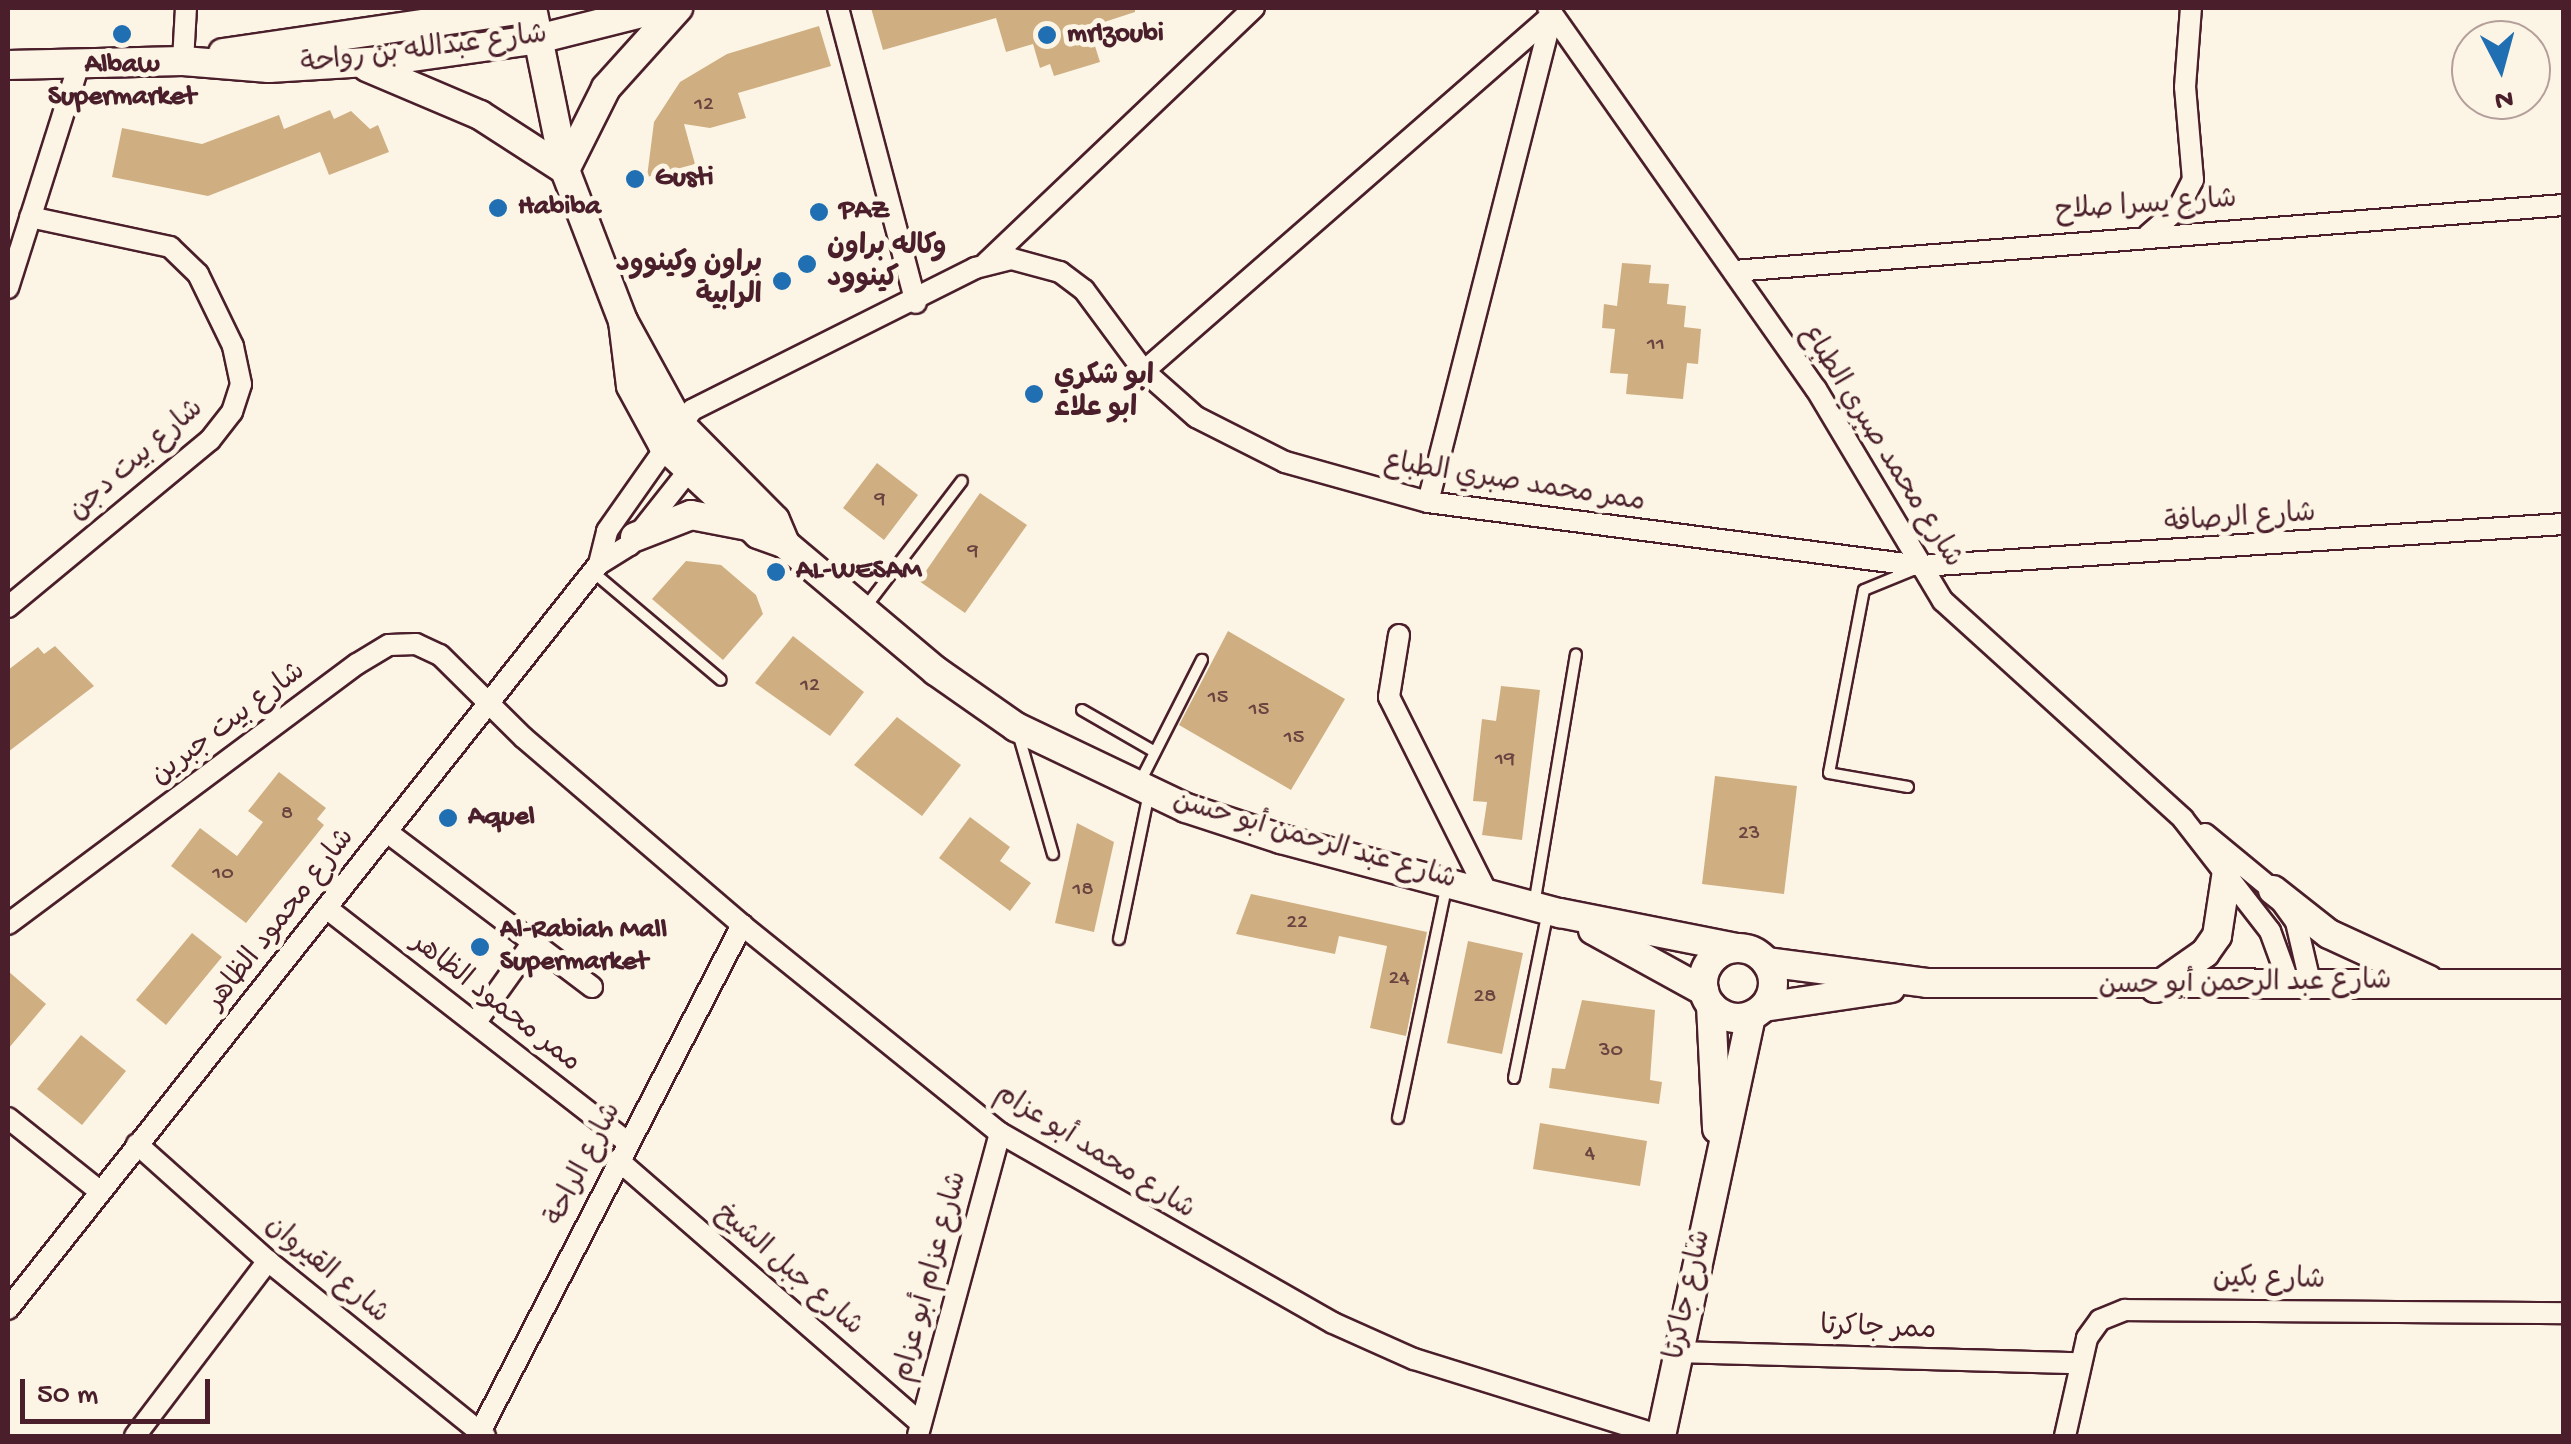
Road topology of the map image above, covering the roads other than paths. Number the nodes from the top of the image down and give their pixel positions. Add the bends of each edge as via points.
1 (186, 8) edge
2 (531, 8) edge
3 (662, 8) edge
4 (678, 8) edge
5 (838, 8) edge
6 (1254, 8) edge
7 (2190, 8) edge
8 (1550, 11) edge
9 (447, 17) edge
10 (538, 39) junction
11 (182, 60) junction
12 (80, 61) junction
13 (356, 64) junction
14 (8, 65) edge
15 (564, 170) junction
16 (2564, 205) edge
17 (30, 217) junction
18 (2148, 235) junction
19 (986, 263) junction
20 (1734, 271) junction
21 (8, 288) edge
22 (916, 302) junction
23 (1144, 371) junction
24 (671, 434) junction
25 (697, 460) junction
26 (962, 482) dead end
27 (1428, 502) junction
28 (2564, 524) edge
29 (750, 526) junction
30 (635, 538) junction
31 (785, 544) junction
32 (1920, 566) junction
33 (596, 568) junction
34 (8, 608) edge
35 (863, 610) junction
36 (1400, 635) dead end
37 (1576, 654) dead end
38 (1202, 660) dead end
39 (721, 680) dead end
40 (486, 703) junction
41 (1082, 710) dead end
42 (1016, 727) junction
43 (1155, 752) junction
44 (1908, 787) dead end
45 (1143, 790) junction
46 (2183, 819) junction
47 (387, 832) junction
48 (1053, 854) dead end
49 (2227, 871) junction
50 (1447, 882) junction
51 (2273, 890) junction
52 (1488, 893) junction
53 (329, 910) junction
54 (1547, 910) junction
55 (8, 924) edge
56 (742, 925) junction
57 (1119, 939) dead end
58 (533, 942) junction
59 (1737, 948) junction
60 (1766, 962) junction
61 (1927, 983) junction
62 (2435, 983) junction
63 (2564, 984) edge
64 (592, 986) dead end
65 (2301, 986) junction
66 (2154, 988) junction
67 (1707, 998) junction
68 (1757, 1011) junction
69 (476, 1022) junction
70 (1514, 1078) dead end
71 (8, 1118) edge
72 (1398, 1118) dead end
73 (1000, 1133) junction
74 (137, 1144) junction
75 (623, 1151) junction
76 (1719, 1153) junction
77 (97, 1189) junction
78 (268, 1261) junction
79 (8, 1309) edge
80 (2564, 1313) edge
81 (1677, 1352) junction
82 (2077, 1363) junction
83 (919, 1430) edge
84 (482, 1434) edge
85 (134, 1436) edge
86 (1661, 1436) edge
87 (2066, 1436) edge

1 - 11 street
2 - 9 street, شارع عبدالله بن رواحة
2 - 10 street, شارع عبد الرحمن أبو حسن
3 - 10 street, شارع عبدالله بن رواحة
4 - 15 street via 606,88
5 - 22 street
6 - 19 street
7 - 18 street via 2185,87 2192,180 2178,209
8 - 20 street, شارع محمد صبري الطباع
8 - 23 street
8 - 27 street
9 - 11 street, شارع عبدالله بن رواحة
10 - 13 street, شارع عبدالله بن رواحة
10 - 15 street, شارع عبد الرحمن أبو حسن
11 - 12 street, شارع عبدالله بن رواحة
11 - 13 street, شارع عبدالله بن رواحة via 269,68
12 - 14 street, شارع عبدالله بن رواحة
12 - 17 street
13 - 15 street via 480,115
15 - 24 street, شارع عبد الرحمن أبو حسن via 623,321 631,386
16 - 18 street, شارع يسرا صلاح
17 - 21 street
17 - 34 street, شارع بيت دجن via 170,246 198,274 233,346 241,384 232,412 210,440
18 - 20 street, شارع يسرا صلاح
19 - 22 street
19 - 23 street, ممر محمد صبري الطباع via 1012,260 1060,272 1084,290
20 - 32 street, شارع محمد صبري الطباع via 1874,479
22 - 24 street via 717,396
23 - 27 street, ممر محمد صبري الطباع via 1196,417 1257,448 1329,478
24 - 25 street, شارع عبد الرحمن أبو حسن
24 - 33 street, شارع محمود الظاهر via 606,531
25 - 29 street, شارع عبد الرحمن أبو حسن
25 - 30 street, شارع محمود الظاهر
25 - 31 street, شارع عبد الرحمن أبو حسن via 775,520
26 - 35 lane
27 - 32 street, ممر محمد صبري الطباع
28 - 32 street, شارع الرصافة
29 - 30 street via 691,516
29 - 31 street, شارع عبد الرحمن أبو حسن
30 - 33 street, شارع محمود الظاهر
31 - 35 street, شارع عبد الرحمن أبو حسن
32 - 44 lane via 1864,590 1829,773
32 - 46 street, شارع محمد صبري الطباع via 1966,623
33 - 39 lane
33 - 40 street, شارع محمود الظاهر
35 - 42 street, شارع عبد الرحمن أبو حسن
36 - 52 street via 1389,696
37 - 54 lane
38 - 43 lane
40 - 47 street, شارع محمود الظاهر
40 - 55 street, شارع بيت جبرين via 440,655 416,644 389,645
40 - 56 street, شارع محمد أبو عزام
41 - 43 lane
42 - 45 street, شارع عبد الرحمن أبو حسن
42 - 48 lane
43 - 45 lane
45 - 50 street, شارع عبد الرحمن أبو حسن via 1281,839
45 - 57 lane
46 - 49 street, شارع محمد صبري الطباع
46 - 51 street, شارع محمد صبري الطباع
47 - 53 street, شارع محمود الظاهر
47 - 58 street
49 - 65 street, شارع محمد صبري الطباع
49 - 66 street via 2217,936 2205,954
50 - 52 street, شارع عبد الرحمن أبو حسن
50 - 72 lane
51 - 62 street via 2329,934
51 - 65 street, شارع محمد صبري الطباع via 2304,940
52 - 54 street, شارع عبد الرحمن أبو حسن
53 - 69 street, ممر محمود الظاهر
53 - 74 street, شارع محمود الظاهر
54 - 59 street, شارع عبد الرحمن أبو حسن
54 - 67 street, شارع عبد الرحمن أبو حسن
54 - 70 lane
56 - 73 street, شارع محمد أبو عزام
56 - 75 street, شارع الراحة
58 - 64 street
58 - 69 street
59 - 60 street
59 - 67 street via 1714,957
60 - 61 street, شارع عبد الرحمن أبو حسن
60 - 68 street via 1773,985
61 - 66 street, شارع عبد الرحمن أبو حسن
61 - 68 street, شارع عبد الرحمن أبو حسن
62 - 63 street, شارع عبد الرحمن أبو حسن
62 - 65 street, شارع عبد الرحمن أبو حسن
65 - 66 street, شارع عبد الرحمن أبو حسن
67 - 68 street via 1729,1017
67 - 76 street, شارع جاكرتا
68 - 76 street, شارع جاكرتا
69 - 75 street, ممر محمود الظاهر
71 - 77 street
73 - 83 street, شارع عزام أبو عزام
73 - 86 street, شارع محمد أبو عزام via 1333,1323 1414,1358
74 - 77 street, شارع محمود الظاهر
74 - 78 street, شارع القيروان
75 - 83 street, شارع جبل الشيخ
75 - 84 street, شارع الراحة
76 - 81 street, شارع جاكرتا
77 - 79 street, شارع محمود الظاهر
78 - 84 street, شارع القيروان
78 - 85 street
80 - 82 street, شارع بكين via 2150,1306 2100,1320
81 - 82 street, ممر جاكرتا
81 - 86 street, شارع جاكرتا
82 - 87 street, شارع بكين

